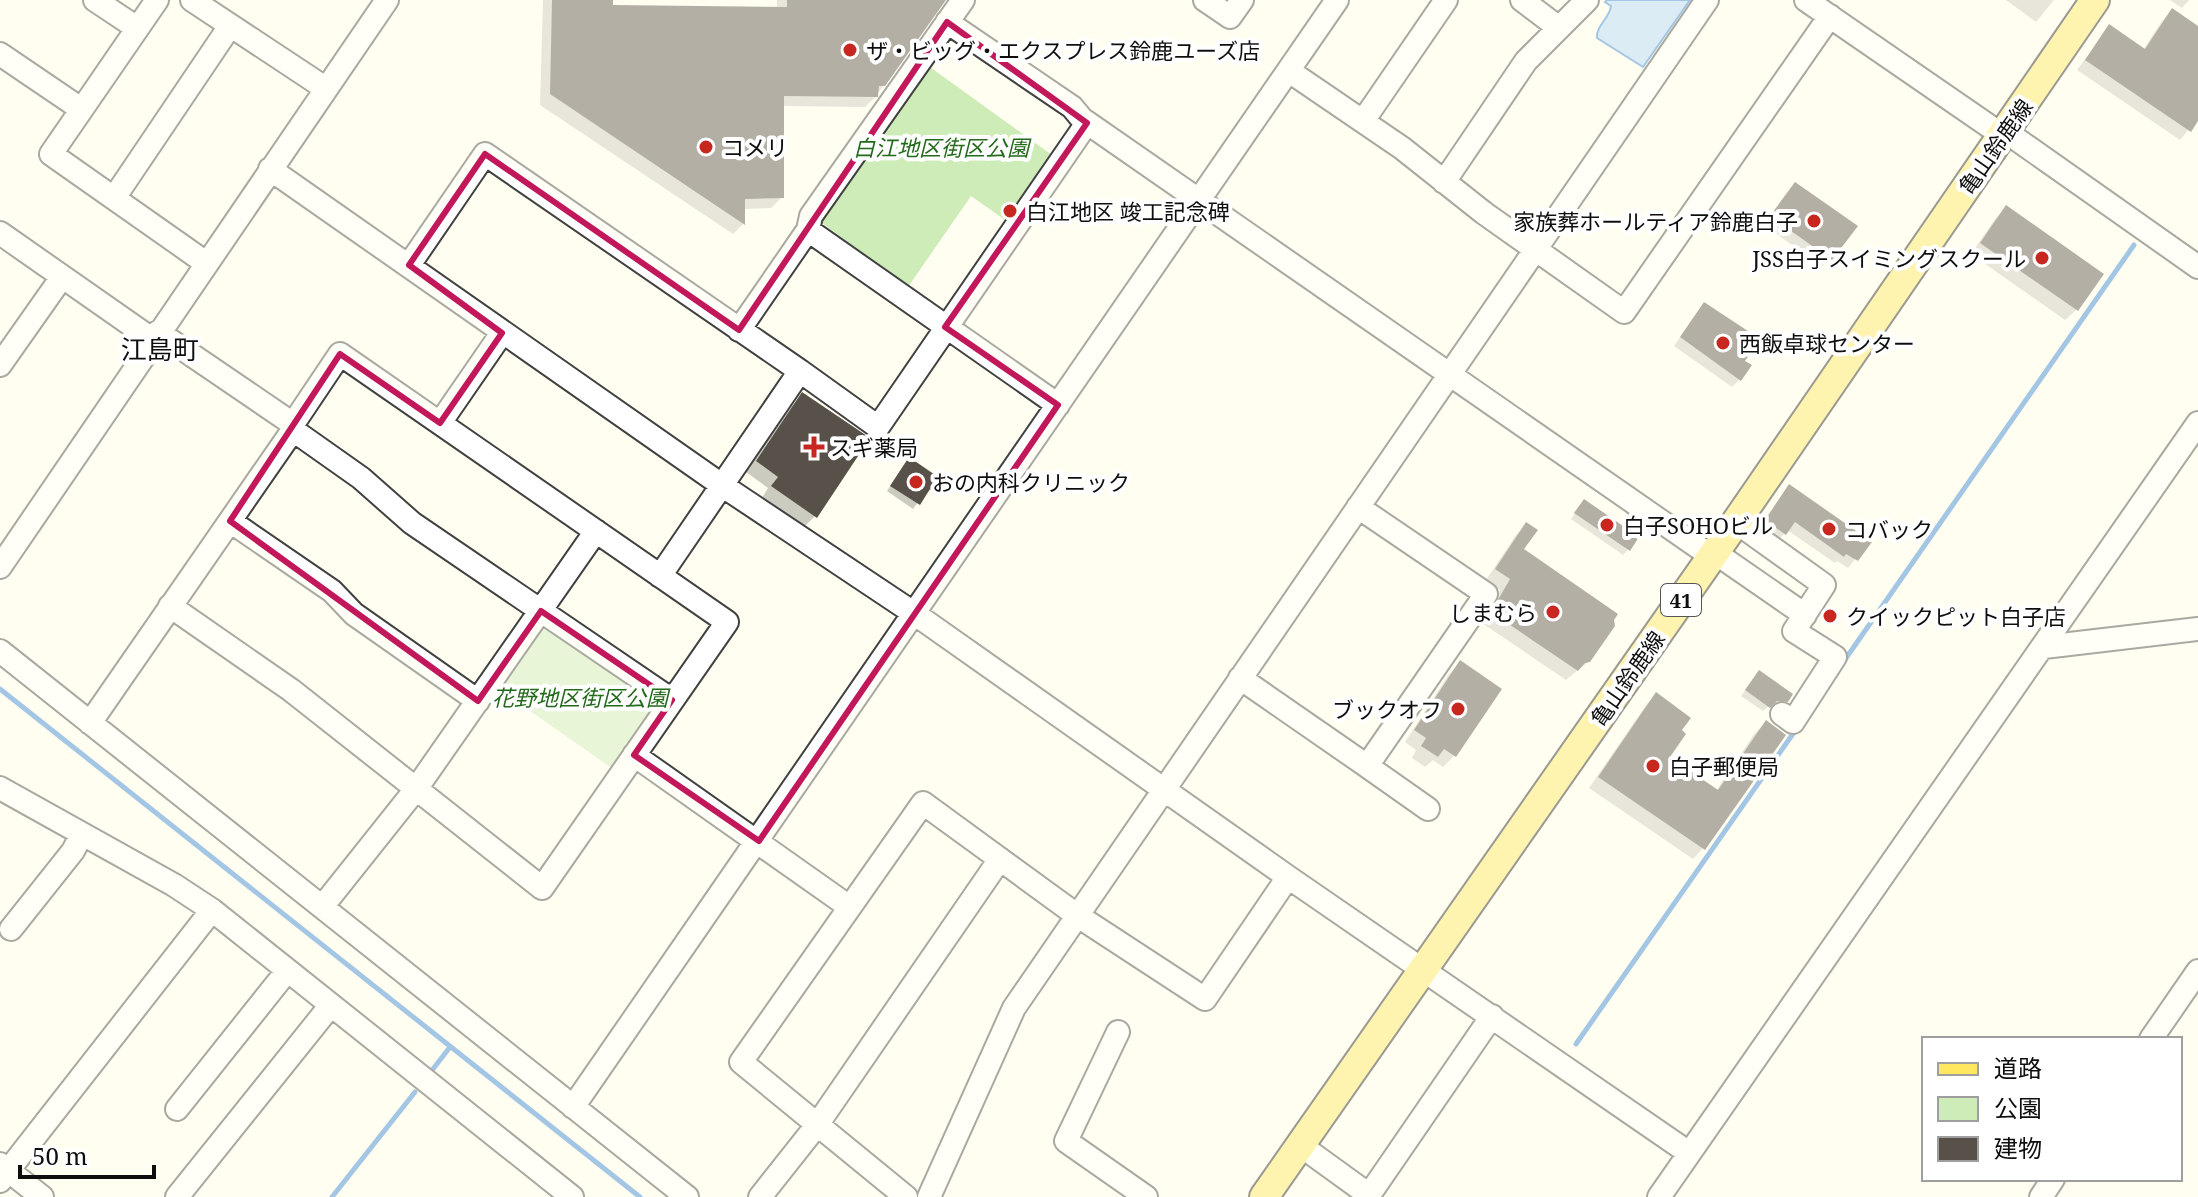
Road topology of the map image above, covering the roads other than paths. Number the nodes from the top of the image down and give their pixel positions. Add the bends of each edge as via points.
1 (95, 0) edge
2 (157, 0) edge
3 (192, 0) edge
4 (387, 0) edge
5 (963, 0) edge
6 (1205, 0) edge
7 (1242, 0) edge
8 (1337, 0) edge
9 (1446, 0) edge
10 (1522, 0) edge
11 (1587, 0) edge
12 (1707, 0) edge
13 (1806, 0) edge
14 (2095, 0) edge
15 (1830, 16) junction
16 (947, 22) junction
17 (230, 26) junction
18 (137, 28) junction
19 (1559, 28) junction
20 (0, 54) edge
21 (1289, 71) junction
22 (325, 88) junction
23 (81, 109) junction
24 (1363, 121) junction
25 (1087, 123) junction
26 (2004, 133) junction
27 (270, 169) junction
28 (1444, 182) junction
29 (114, 198) junction
30 (1197, 200) junction
31 (808, 230) junction
32 (1, 236) edge
33 (1536, 250) junction
34 (206, 263) junction
35 (409, 265) junction
36 (2198, 267) edge
37 (62, 277) junction
38 (945, 327) junction
39 (739, 330) junction
40 (502, 333) junction
41 (155, 336) junction
42 (0, 365) edge
43 (800, 371) junction
44 (1451, 375) junction
45 (1058, 405) junction
46 (440, 423) junction
47 (2198, 423) edge
48 (293, 427) junction
49 (723, 486) junction
50 (1358, 507) junction
51 (230, 521) junction
52 (1736, 522) junction
53 (596, 531) junction
54 (1713, 554) junction
55 (0, 567) edge
56 (660, 576) junction
57 (170, 606) junction
58 (541, 611) junction
59 (915, 614) junction
60 (1805, 615) junction
61 (2198, 629) edge
62 (2044, 647) junction
63 (0, 651) edge
64 (1240, 678) junction
65 (672, 700) junction
66 (478, 701) junction
67 (1787, 709) dead end
68 (90, 723) junction
69 (634, 755) junction
70 (1367, 766) junction
71 (0, 788) edge
72 (416, 789) junction
73 (1164, 791) junction
74 (1428, 809) dead end
75 (82, 834) junction
76 (759, 841) junction
77 (1000, 859) junction
78 (1288, 877) junction
79 (848, 906) junction
80 (322, 907) junction
81 (212, 910) junction
82 (1078, 916) junction
83 (11, 929) dead end
84 (1424, 970) junction
85 (287, 971) junction
86 (2198, 971) edge
87 (331, 1005) junction
88 (1492, 1016) junction
89 (1118, 1032) dead end
90 (2152, 1037) edge
91 (573, 1107) junction
92 (177, 1109) dead end
93 (817, 1125) junction
94 (1300, 1145) junction
95 (1689, 1153) junction
96 (3, 1172) edge
97 (42, 1197) edge
98 (177, 1197) edge
99 (572, 1197) edge
100 (687, 1197) edge
101 (760, 1197) edge
102 (906, 1197) edge
103 (929, 1197) edge
104 (1146, 1197) edge
105 (1264, 1197) edge
106 (1659, 1197) edge

1 - 18 street
2 - 18 street
3 - 17 street
4 - 22 street
5 - 16 street
6 - 7 street via 1230,17
8 - 21 street
9 - 24 street
10 - 19 street
11 - 19 street
12 - 33 street
13 - 15 street
14 - 26 main road, 亀山鈴鹿線 / 41
15 - 26 street
15 - 33 street via 1624,312
16 - 25 street via 1072,107
16 - 31 street via 811,216
17 - 22 street
17 - 29 street
18 - 23 street
19 - 28 street via 1526,61
20 - 23 street
21 - 24 street
21 - 30 street
22 - 27 street
23 - 29 street via 51,154
24 - 28 street
25 - 30 street
25 - 38 street
26 - 36 street
26 - 52 main road, 亀山鈴鹿線 / 41
27 - 34 street
27 - 35 street
28 - 33 street
29 - 34 street
30 - 44 street
30 - 45 street
31 - 38 street
31 - 39 street
32 - 37 street
33 - 44 street
34 - 41 street
35 - 39 street via 485,154
35 - 40 street
37 - 41 street
37 - 42 street
38 - 43 street via 878,427
38 - 45 street
39 - 43 street
40 - 46 street
40 - 49 street
41 - 48 street
41 - 55 street
43 - 49 street
44 - 50 street
44 - 54 street
45 - 59 street
46 - 48 street via 340,354
46 - 53 street
47 - 62 street
48 - 51 street
48 - 58 street via 412,523
49 - 56 street
49 - 59 street
50 - 64 street
50 - 70 street via 1486,594
51 - 57 street
51 - 66 street
52 - 54 main road, 亀山鈴鹿線 / 41
52 - 60 street via 1824,585
53 - 56 street
53 - 58 street
54 - 60 street
54 - 84 main road, 亀山鈴鹿線 / 41
56 - 65 street via 727,622
57 - 68 street
57 - 72 street via 291,690
58 - 65 street
58 - 66 street
59 - 73 street
59 - 76 street
60 - 67 street via 1794,631 1835,657 1793,722
61 - 62 street
62 - 95 street
63 - 68 street
64 - 70 street
64 - 73 street
65 - 69 street
66 - 72 street
68 - 80 street
69 - 72 street via 542,888
69 - 76 street
70 - 74 street
71 - 75 street
72 - 80 street
73 - 78 street
73 - 82 street
75 - 81 street
75 - 83 street
76 - 79 street
76 - 91 street
77 - 79 street via 923,803
77 - 82 street
77 - 93 street
78 - 82 street via 1205,999
78 - 84 street
79 - 93 street via 741,1062
80 - 91 street
81 - 85 street
81 - 96 street
82 - 103 street via 1014,1008
84 - 88 street
84 - 94 main road, 亀山鈴鹿線 / 41
85 - 87 street
85 - 92 street
86 - 90 street
87 - 98 street
87 - 99 street
88 - 94 street via 1369,1195
88 - 95 street
89 - 104 street via 1066,1141
91 - 100 street
93 - 101 street
93 - 102 street
94 - 105 main road, 亀山鈴鹿線 / 41
95 - 106 street
96 - 97 street

